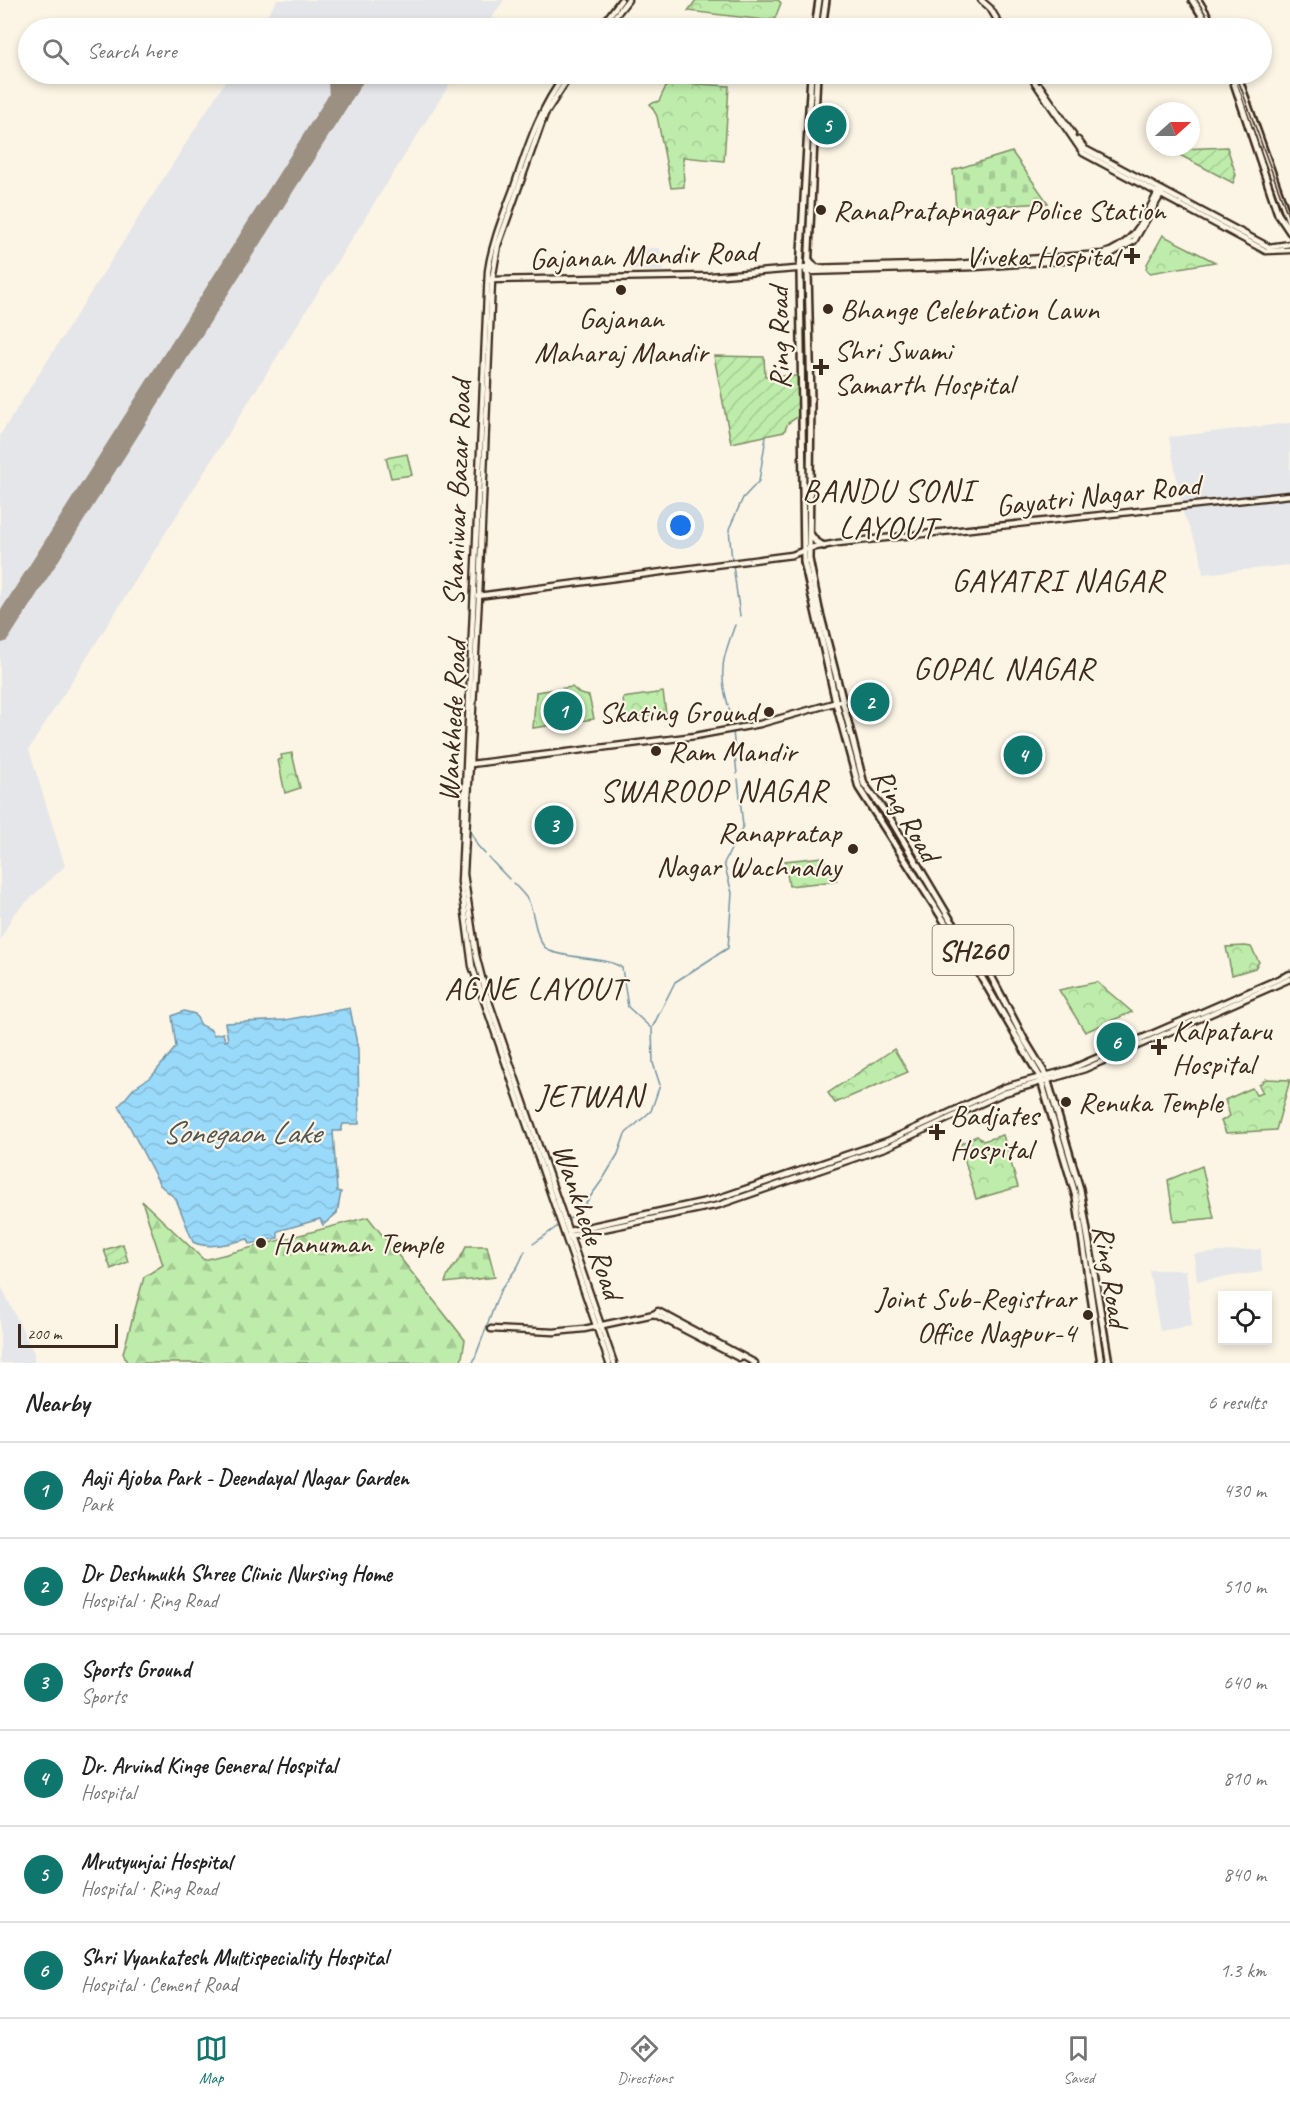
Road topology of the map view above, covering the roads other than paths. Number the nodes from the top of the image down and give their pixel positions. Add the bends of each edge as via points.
1 (621, 0) edge
2 (628, 0) edge
3 (819, 0) edge
4 (826, 0) edge
5 (983, 0) edge
6 (1192, 0) edge
7 (1198, 0) edge
8 (608, 18) edge
9 (614, 18) edge
10 (816, 18) edge
11 (823, 18) edge
12 (996, 18) edge
13 (1204, 18) edge
14 (1209, 18) edge
15 (558, 84) edge
16 (564, 84) edge
17 (810, 84) edge
18 (817, 84) edge
19 (1038, 84) edge
20 (1234, 84) edge
21 (1241, 84) edge
22 (1160, 192) junction
23 (1290, 224) edge
24 (1290, 232) edge
25 (1290, 244) edge
26 (1290, 250) edge
27 (808, 258) junction
28 (816, 268) junction
29 (800, 270) junction
30 (808, 270) junction
31 (490, 280) junction
32 (1290, 495) edge
33 (811, 534) junction
34 (824, 546) junction
35 (807, 550) junction
36 (477, 596) junction
37 (839, 702) junction
38 (471, 764) junction
39 (1290, 974) edge
40 (1290, 979) edge
41 (1044, 1078) junction
42 (567, 1234) junction
43 (654, 1314) junction
44 (599, 1325) junction
45 (491, 1329) dead end
46 (609, 1363) edge
47 (614, 1363) edge
48 (750, 1363) edge
49 (755, 1363) edge
50 (1101, 1363) edge
51 (1109, 1363) edge

1 - 8 main road
2 - 9 main road
3 - 10 main road
4 - 11 main road
5 - 12 main road
6 - 13 main road
7 - 14 main road
15 - 31 main road via 534,127 495,239
16 - 31 main road, Wankhede Road via 545,114 498,245
17 - 29 main road, Ring Road / SH260
18 - 27 main road, SH260
19 - 22 main road via 1085,149
20 - 24 main road via 1278,214
21 - 23 main road
22 - 25 main road via 1269,247
22 - 26 main road via 1266,251
22 - 28 main road via 1130,239 1102,254
22 - 30 main road via 1134,241 1103,258 976,267
27 - 28 main road
27 - 30 main road, SH260
28 - 30 main road
29 - 30 main road, Gajanan Mandir Road
29 - 31 main road, Gajanan Mandir Road via 710,276
29 - 35 main road, Ring Road / SH260
30 - 33 main road, SH260
31 - 36 main road, Wankhede Road
32 - 34 main road, Gayatri Nagar Road
33 - 34 main road
33 - 35 main road, SH260
34 - 35 main road, Gayatri Nagar Road
35 - 36 main road, Gayatri Nagar Road
35 - 37 main road, Ring Road / SH260
36 - 38 main road, Wankhede Road
36 - 42 main road, Shaniwar Bazar Road via 460,864 468,940 472,966
37 - 38 main road via 760,724 695,736
37 - 41 main road, Ring Road / SH260 via 859,788 961,942
38 - 42 main road, Wankhede Road via 464,874 478,965
39 - 41 main road via 1071,1070
40 - 41 main road via 1085,1070
41 - 42 main road via 887,1147 736,1200
41 - 50 main road, Ring Road / SH260 via 1073,1180
41 - 51 main road, Ring Road / SH260 via 1080,1189
42 - 44 main road, Wankhede Road
43 - 44 main road
43 - 48 main road
43 - 49 main road via 658,1311
44 - 45 main road via 554,1332
44 - 46 main road
44 - 47 main road, Wankhede Road

